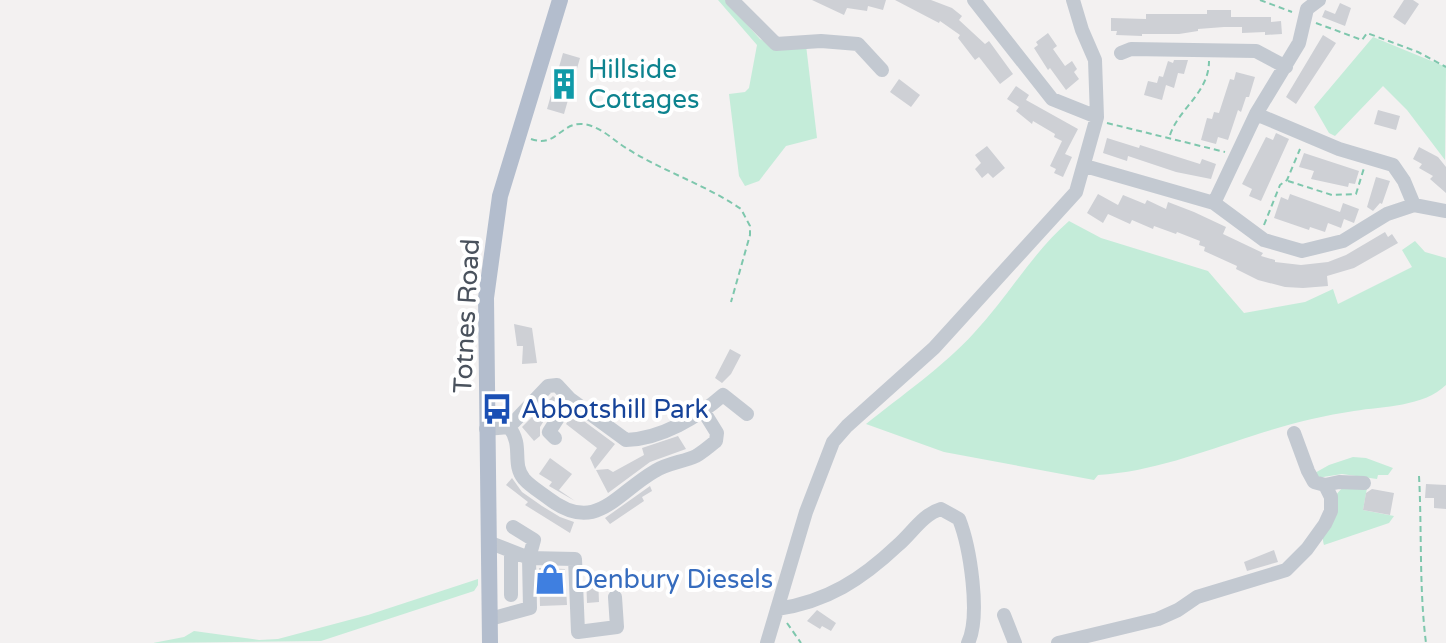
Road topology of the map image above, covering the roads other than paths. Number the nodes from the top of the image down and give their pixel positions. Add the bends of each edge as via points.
1 (560, 0) edge
2 (732, 0) edge
3 (974, 0) edge
4 (1073, 0) edge
5 (1317, 2) edge
6 (1121, 53) dead end
7 (1286, 67) junction
8 (882, 70) dead end
9 (1256, 114) junction
10 (1096, 119) junction
11 (1085, 166) junction
12 (1214, 203) junction
13 (1414, 205) junction
14 (1446, 211) edge
15 (570, 399) junction
16 (704, 412) junction
17 (747, 414) dead end
18 (509, 427) junction
19 (486, 429) junction
20 (1294, 433) dead end
21 (555, 438) dead end
22 (1364, 483) dead end
23 (1325, 485) junction
24 (513, 527) dead end
25 (488, 542) junction
26 (511, 551) junction
27 (529, 558) junction
28 (511, 595) dead end
29 (615, 597) dead end
30 (776, 613) junction
31 (1004, 615) dead end
32 (490, 619) junction
33 (490, 643) edge
34 (767, 643) edge
35 (968, 643) edge
36 (1015, 643) edge
37 (1058, 643) edge

1 - 19 main road, Totnes Road via 500,196 487,285
2 - 8 street via 776,44 858,44
3 - 10 street via 1052,99
4 - 10 street via 1095,60
5 - 7 street via 1307,9 1299,43
6 - 7 street via 1256,51
7 - 9 street
9 - 12 street
9 - 13 street via 1393,165
10 - 11 street
11 - 12 street
11 - 30 street via 1076,192 934,348 833,442
12 - 13 street via 1259,237 1302,251 1343,241 1387,214
13 - 14 street
15 - 16 street via 626,440 638,440
15 - 18 street via 557,385 548,386
15 - 21 street via 549,432
16 - 17 street via 723,395
16 - 18 street via 716,441 698,455 665,465 587,514 560,507 525,480
18 - 19 street
19 - 25 main road, Totnes Road
20 - 23 street via 1314,482
22 - 23 street
23 - 37 street via 1331,511 1286,570 1197,597 1158,619
24 - 27 street via 534,540
25 - 26 street
25 - 32 main road, Totnes Road
26 - 27 street
26 - 28 street
27 - 29 street via 575,559 578,632 617,627
27 - 32 street via 530,608
30 - 34 street
30 - 35 street via 842,589 941,509 959,519 966,543 973,612
31 - 36 street
32 - 33 main road, Totnes Road

